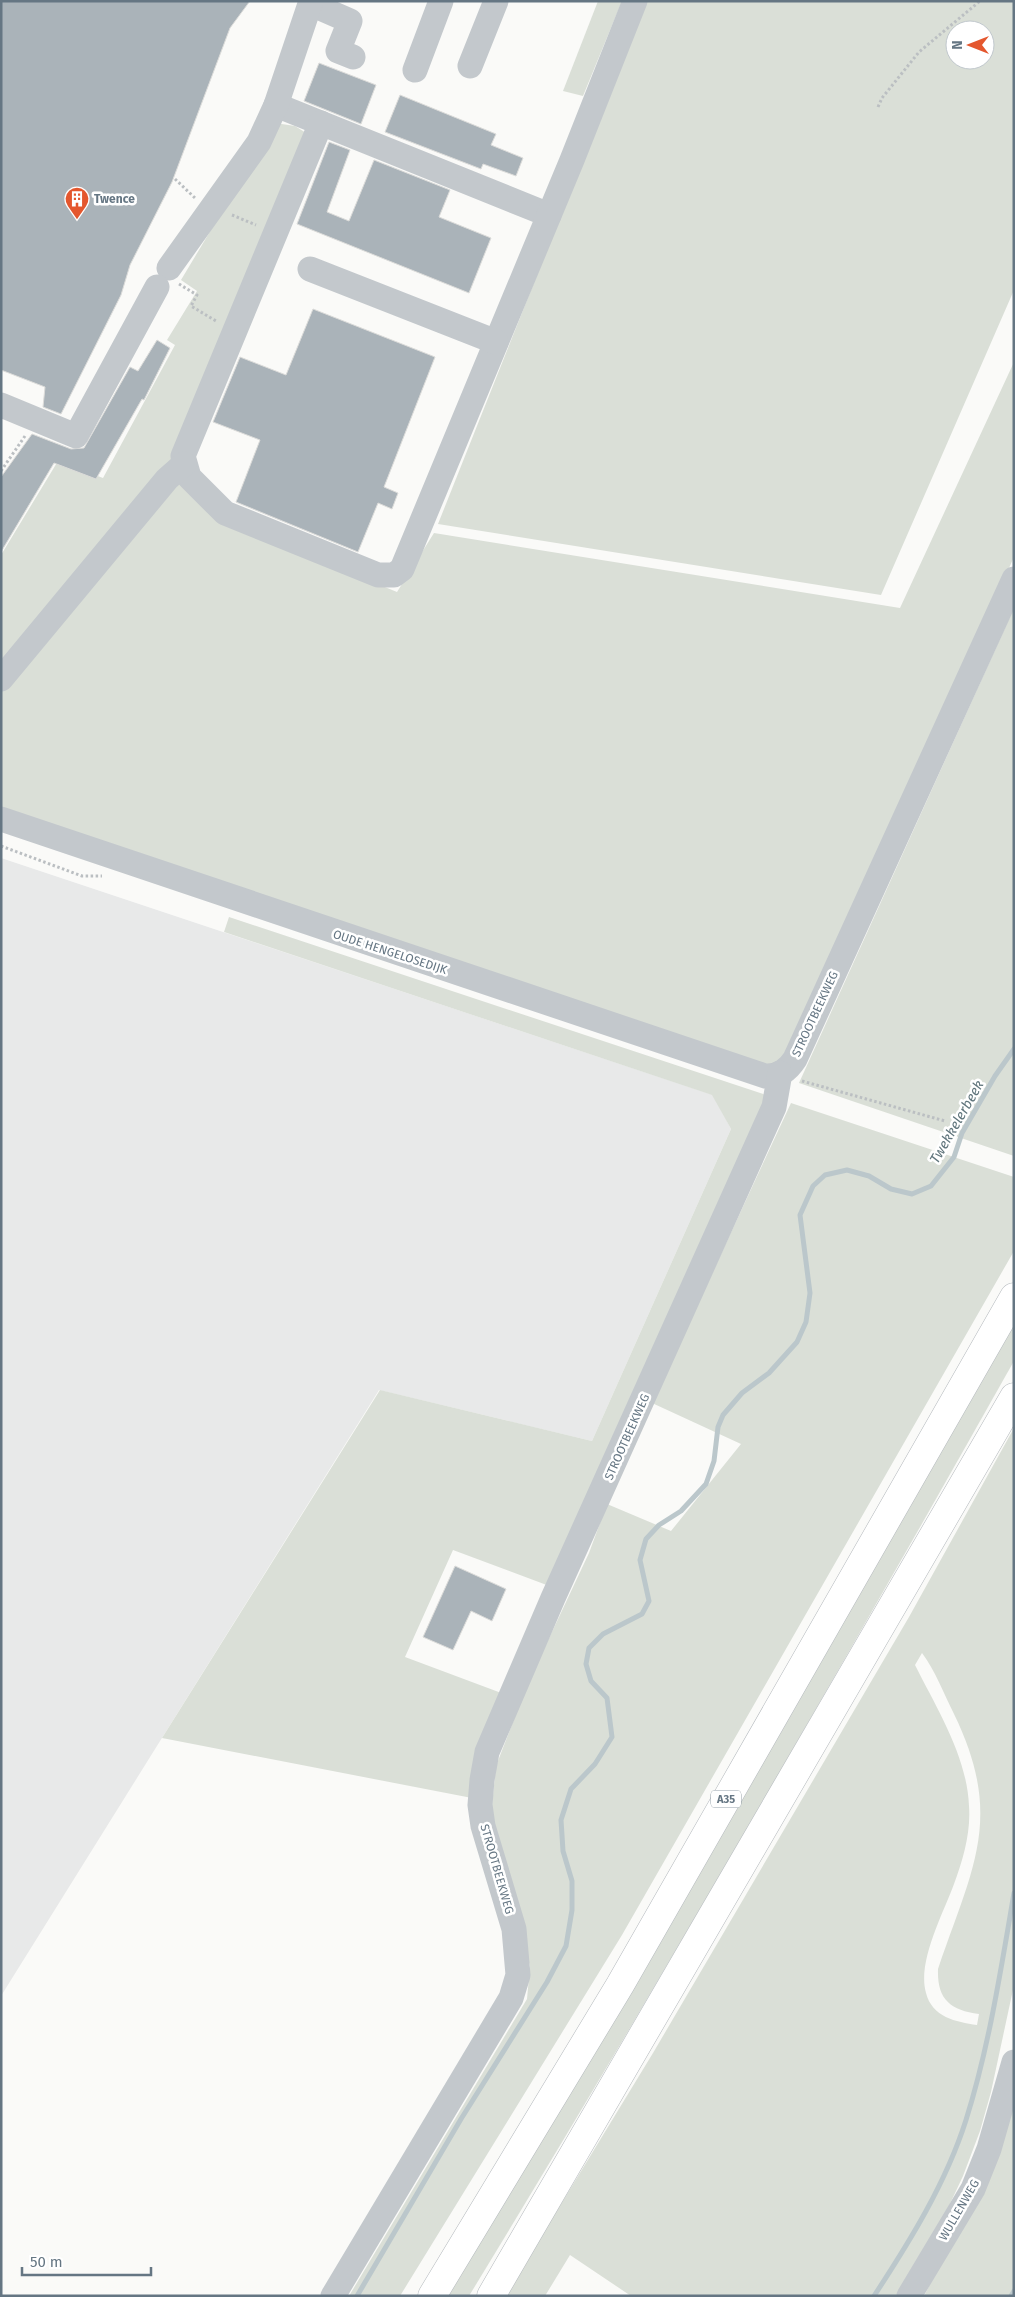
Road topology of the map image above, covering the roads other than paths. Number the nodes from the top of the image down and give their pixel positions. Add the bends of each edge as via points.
1 (441, 1) edge
2 (496, 1) edge
3 (635, 1) edge
4 (311, 3) edge
5 (353, 57) dead end
6 (470, 66) dead end
7 (415, 70) dead end
8 (276, 104) junction
9 (321, 124) junction
10 (549, 214) junction
11 (310, 269) dead end
12 (496, 342) junction
13 (1, 405) edge
14 (184, 464) junction
15 (1014, 579) edge
16 (1, 679) edge
17 (1, 819) edge
18 (780, 1073) junction
19 (1014, 1297) edge
20 (1014, 1397) edge
21 (1014, 2062) edge
22 (333, 2296) edge
23 (432, 2296) edge
24 (491, 2296) edge
25 (909, 2296) edge

1 - 7 street
2 - 6 street
3 - 10 street
4 - 5 street via 350,21 338,51
4 - 8 street
8 - 9 street
8 - 13 street via 259,142 167,279 76,436
9 - 10 street
9 - 14 street via 183,456
10 - 12 street
11 - 12 street
12 - 14 street via 402,568 394,575 378,575 225,513 189,477
14 - 16 street via 167,479
15 - 18 street, STROOTBEEKWEG via 795,1058
17 - 18 street, OUDE HENGELOSEDIJK via 765,1076
18 - 22 street, STROOTBEEKWEG via 774,1107 487,1752 480,1805 483,1826 514,1929 518,1974 511,1998
19 - 23 highway, A35 via 620,1985
20 - 24 highway
21 - 25 street, WULLENWEG via 989,2149 973,2189

